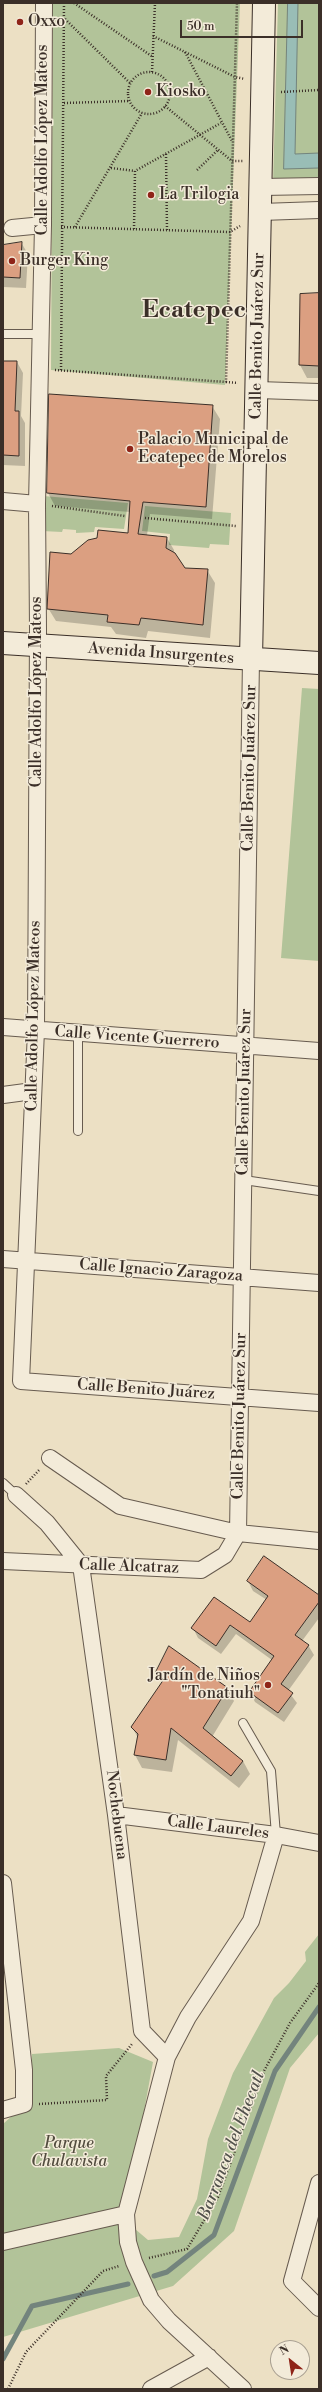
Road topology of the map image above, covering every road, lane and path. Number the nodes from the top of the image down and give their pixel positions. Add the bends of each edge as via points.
1 (44, 3) edge
2 (64, 3) edge
3 (74, 3) edge
4 (155, 3) edge
5 (237, 3) edge
6 (264, 3) edge
7 (64, 18) junction
8 (153, 36) junction
9 (184, 52) junction
10 (153, 57) junction
11 (152, 72) junction
12 (235, 77) junction
13 (130, 83) junction
14 (281, 84) dead end
15 (319, 90) edge
16 (281, 92) junction
17 (281, 99) dead end
18 (129, 101) junction
19 (64, 103) junction
20 (165, 106) junction
21 (142, 113) junction
22 (221, 123) junction
23 (201, 135) junction
24 (233, 142) junction
25 (218, 150) junction
26 (166, 154) junction
27 (232, 161) junction
28 (111, 168) junction
29 (197, 170) dead end
30 (135, 171) junction
31 (319, 186) edge
32 (262, 187) junction
33 (319, 210) edge
34 (261, 212) junction
35 (43, 224) junction
36 (63, 227) junction
37 (75, 227) junction
38 (6, 228) edge
39 (134, 229) junction
40 (167, 230) junction
41 (230, 232) junction
42 (3, 334) edge
43 (39, 334) junction
44 (258, 390) junction
45 (319, 392) edge
46 (3, 501) edge
47 (37, 504) junction
48 (125, 516) dead end
49 (145, 518) dead end
50 (255, 528) junction
51 (3, 643) edge
52 (38, 645) junction
53 (251, 659) junction
54 (319, 663) edge
55 (3, 1027) edge
56 (36, 1030) junction
57 (78, 1033) junction
58 (246, 1046) junction
59 (319, 1051) edge
60 (33, 1091) junction
61 (3, 1095) edge
62 (78, 1131) dead end
63 (244, 1180) junction
64 (319, 1190) edge
65 (3, 1259) edge
66 (27, 1261) junction
67 (242, 1278) junction
68 (319, 1283) edge
69 (21, 1380) joint
70 (241, 1397) junction
71 (319, 1403) edge
72 (50, 1458) joint
73 (3, 1483) edge
74 (16, 1495) junction
75 (238, 1533) junction
76 (319, 1541) edge
77 (3, 1561) edge
78 (81, 1564) junction
79 (243, 1723) dead end
80 (116, 1815) junction
81 (276, 1835) junction
82 (319, 1843) edge
83 (3, 1883) edge
84 (319, 1983) edge
85 (142, 2031) junction
86 (167, 2057) junction
87 (24, 2104) junction
88 (3, 2110) edge
89 (319, 2184) edge
90 (126, 2214) junction
91 (3, 2242) edge
92 (134, 2262) junction
93 (319, 2308) edge
94 (210, 2357) junction
95 (8, 2389) edge
96 (151, 2389) edge
97 (243, 2389) edge

1 - 35 street, Calle Adolfo López Mateos
2 - 7 path
3 - 10 path
4 - 8 path
5 - 12 path
6 - 32 street, Calle Benito Juárez Sur
7 - 13 path
7 - 19 path
8 - 9 path
8 - 10 path
9 - 12 path
9 - 22 path
10 - 11 path
11 - 13 path via 140,74
11 - 20 path via 162,77 168,85 169,96
12 - 24 path
13 - 18 path
14 - 16 path
15 - 16 path
16 - 17 path
18 - 19 path
18 - 21 path
19 - 36 path
20 - 21 path via 155,113
20 - 23 path
21 - 28 path
22 - 23 path
22 - 24 path
23 - 25 path
23 - 26 path
24 - 27 path
25 - 27 path
25 - 29 path
26 - 30 path
26 - 40 path
27 - 41 path
28 - 30 path
28 - 37 path
30 - 39 path
31 - 32 street
32 - 34 street, Calle Benito Juárez Sur
33 - 34 street
34 - 44 street, Calle Benito Juárez Sur
35 - 38 street
35 - 43 street, Calle Adolfo López Mateos
36 - 37 path
36 - 41 path via 62,370 226,382
37 - 39 path
39 - 40 path
40 - 41 path
42 - 43 lane
43 - 47 street, Calle Adolfo López Mateos
44 - 45 street
44 - 50 street, Calle Benito Juárez Sur
46 - 47 street
47 - 48 path
47 - 52 street, Calle Adolfo López Mateos
49 - 50 path
50 - 53 street, Calle Benito Juárez Sur
51 - 52 street, Avenida Insurgentes
52 - 53 street, Avenida Insurgentes
52 - 56 street, Calle Adolfo López Mateos
53 - 54 street, Avenida Insurgentes
53 - 58 street, Calle Benito Juárez Sur
55 - 56 street, Calle Vicente Guerrero
56 - 57 street, Calle Vicente Guerrero
56 - 60 street, Calle Adolfo López Mateos
57 - 58 street, Calle Vicente Guerrero
57 - 62 lane
58 - 59 street, Calle Vicente Guerrero
58 - 63 street, Calle Benito Juárez Sur
60 - 61 street
60 - 66 street, Calle Adolfo López Mateos
63 - 64 lane
63 - 67 street, Calle Benito Juárez Sur
65 - 66 street, Calle Ignacio Zaragoza
66 - 67 street, Calle Ignacio Zaragoza
66 - 69 street, Calle Adolfo López Mateos
67 - 68 street, Calle Ignacio Zaragoza
67 - 70 street, Calle Benito Juárez Sur
69 - 70 street, Calle Benito Juárez
70 - 71 street, Calle Benito Juárez
70 - 75 street, Calle Benito Juárez Sur
72 - 74 path
72 - 75 street via 120,1506
73 - 74 lane
74 - 78 street via 48,1523
75 - 76 street
75 - 78 street, Calle Alcatraz via 225,1555 201,1570
77 - 78 street, Calle Alcatraz
78 - 80 street, Nochebuena
79 - 81 lane via 271,1771
80 - 81 street, Calle Laureles
80 - 85 street, Nochebuena
81 - 82 street, Calle Laureles
81 - 86 street via 251,1921 188,2017
83 - 87 street via 24,2070
84 - 92 path via 290,2023 264,2071 218,2197 187,2249
85 - 86 street
85 - 87 path via 106,2076 107,2100
86 - 90 street
87 - 88 street
89 - 93 street via 292,2281
90 - 91 street
90 - 92 street via 128,2242
92 - 94 street via 151,2300
92 - 95 path via 103,2271 26,2352
94 - 96 street
94 - 97 street

